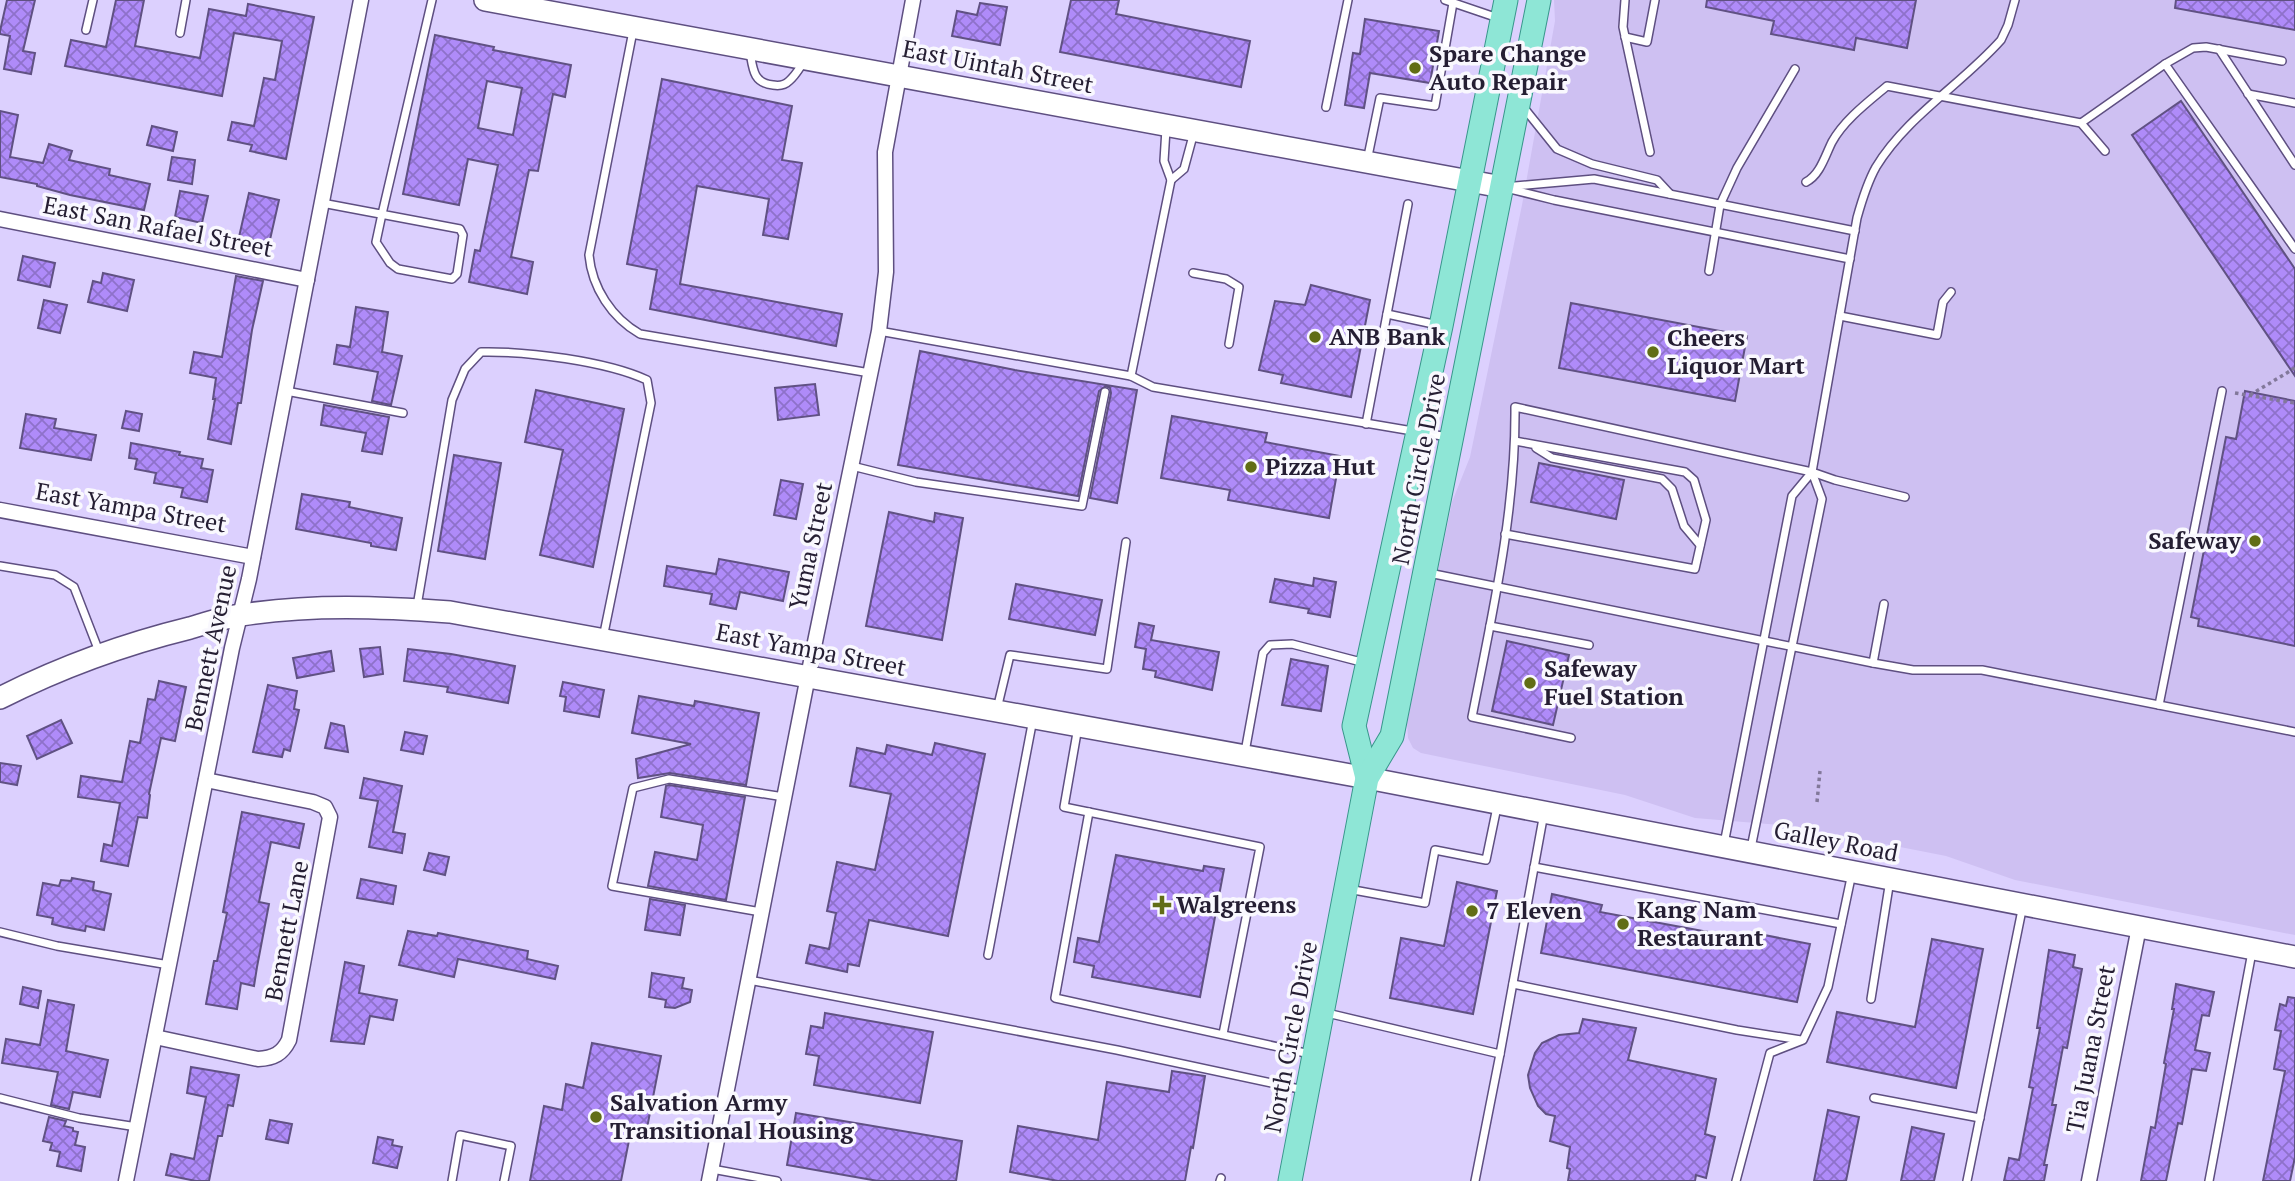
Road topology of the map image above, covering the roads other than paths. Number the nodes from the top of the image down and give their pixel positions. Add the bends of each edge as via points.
1 (93, 0) edge
2 (186, 0) edge
3 (361, 0) edge
4 (432, 0) edge
5 (485, 0) edge
6 (913, 0) edge
7 (1348, 0) edge
8 (1539, 0) edge
9 (1625, 0) edge
10 (1655, 0) edge
11 (2015, 0) edge
12 (1449, 1) edge
13 (1504, 10) edge
14 (634, 27) junction
15 (86, 30) dead end
16 (180, 33) dead end
17 (1625, 37) junction
18 (750, 48) junction
19 (2219, 49) junction
20 (806, 58) junction
21 (2282, 61) dead end
22 (2165, 64) junction
23 (1795, 69) dead end
24 (899, 75) junction
25 (2248, 94) junction
26 (1941, 97) junction
27 (1519, 101) junction
28 (2295, 103) edge
29 (1326, 107) dead end
30 (2081, 123) junction
31 (1167, 125) junction
32 (1195, 130) junction
33 (2105, 151) dead end
34 (1650, 152) dead end
35 (1367, 162) junction
36 (2295, 165) edge
37 (1171, 180) junction
38 (1471, 181) junction
39 (1806, 183) dead end
40 (1502, 187) junction
41 (1670, 195) junction
42 (322, 203) junction
43 (1408, 204) dead end
44 (1720, 205) junction
45 (382, 214) junction
46 (0, 219) edge
47 (1855, 231) junction
48 (1715, 232) junction
49 (2295, 249) edge
50 (1850, 259) junction
51 (1709, 271) dead end
52 (1193, 273) dead end
53 (307, 280) junction
54 (1951, 292) dead end
55 (1387, 314) junction
56 (1840, 316) junction
57 (1441, 326) junction
58 (879, 331) junction
59 (1229, 344) dead end
60 (870, 373) junction
61 (1131, 376) junction
62 (286, 391) junction
63 (1105, 391) dead end
64 (2222, 391) road end
65 (403, 413) dead end
66 (1366, 424) junction
67 (1418, 433) junction
68 (1452, 437) junction
69 (1515, 441) junction
70 (1531, 444) junction
71 (851, 466) junction
72 (1812, 472) junction
73 (1905, 497) dead end
74 (0, 510) edge
75 (1505, 534) junction
76 (1126, 542) dead end
77 (1700, 545) junction
78 (253, 557) junction
79 (0, 566) edge
80 (1425, 573) junction
81 (1496, 587) junction
82 (1884, 604) dead end
83 (416, 610) junction
84 (242, 615) junction
85 (1490, 626) junction
86 (603, 639) junction
87 (1764, 641) junction
88 (1589, 645) dead end
89 (1792, 647) junction
90 (100, 655) junction
91 (1367, 663) junction
92 (1873, 663) junction
93 (808, 676) junction
94 (0, 698) edge
95 (2159, 705) junction
96 (996, 712) junction
97 (1033, 719) junction
98 (1078, 726) junction
99 (2295, 732) edge
100 (1571, 738) dead end
101 (1244, 757) junction
102 (1367, 778) junction
103 (206, 780) junction
104 (784, 797) junction
105 (1497, 803) junction
106 (1544, 812) junction
107 (1089, 813) junction
108 (1724, 847) junction
109 (1750, 853) junction
110 (1534, 867) junction
111 (1852, 872) junction
112 (1890, 879) junction
113 (1344, 889) junction
114 (2023, 905) junction
115 (762, 912) junction
116 (1841, 924) junction
117 (2138, 927) junction
118 (0, 932) edge
119 (2253, 948) junction
120 (988, 955) dead end
121 (2295, 957) edge
122 (169, 965) junction
123 (749, 979) junction
124 (1513, 984) junction
125 (1871, 999) dead end
126 (1323, 1012) junction
127 (1223, 1034) junction
128 (155, 1037) junction
129 (1802, 1040) junction
130 (1500, 1054) junction
131 (1315, 1055) junction
132 (1308, 1091) junction
133 (0, 1098) edge
134 (1874, 1098) dead end
135 (1980, 1118) junction
136 (137, 1127) junction
137 (710, 1175) edge
138 (126, 1181) edge
139 (452, 1181) edge
140 (504, 1181) edge
141 (777, 1181) edge
142 (1290, 1181) edge
143 (1475, 1181) edge
144 (1736, 1181) edge
145 (1967, 1181) edge
146 (2089, 1181) edge
147 (2209, 1181) edge

1 - 15 lane
2 - 16 lane
3 - 42 street, Bennett Avenue
4 - 45 lane
5 - 14 main road, East Uintah Street
6 - 24 street, Yuma Street
7 - 29 lane
8 - 27 main road, North Circle Drive
9 - 17 lane
10 - 17 lane via 1647,42
11 - 26 lane via 2001,40
12 - 13 lane
12 - 35 lane via 1435,106 1380,97
13 - 38 main road, North Circle Drive
14 - 18 main road, East Uintah Street
14 - 60 lane via 589,255 596,283 612,312 640,334
17 - 34 lane
18 - 20 main road, East Uintah Street
18 - 20 lane via 757,79 776,86 790,80
19 - 21 lane
19 - 22 lane via 2193,48
19 - 25 lane
20 - 24 main road, East Uintah Street
22 - 30 lane
22 - 49 lane
23 - 44 lane
24 - 31 main road, East Uintah Street
24 - 58 street, Yuma Street via 885,152 886,272
25 - 28 lane
25 - 36 lane
26 - 30 lane
26 - 39 lane via 1887,86 1834,138 1814,178
26 - 47 lane via 1906,129 1876,167
27 - 40 main road, North Circle Drive
27 - 41 lane via 1557,149 1592,164 1657,180
30 - 33 lane
31 - 32 main road, East Uintah Street
31 - 37 lane via 1164,161
32 - 35 main road, East Uintah Street
32 - 37 lane via 1184,169
35 - 38 main road, East Uintah Street
37 - 61 lane
38 - 40 main road, East Uintah Street
38 - 57 main road, North Circle Drive
40 - 41 lane via 1594,180
40 - 48 lane
40 - 68 main road, North Circle Drive
41 - 44 lane
42 - 45 lane
42 - 53 street, Bennett Avenue
43 - 55 lane
44 - 47 lane
44 - 48 lane
45 - 45 lane via 460,229 457,274 452,279 398,269 390,263 376,242
46 - 53 street, East San Rafael Street
47 - 50 lane
48 - 50 lane
48 - 51 lane
50 - 56 lane
52 - 59 lane via 1226,279 1239,288
53 - 62 street, Bennett Avenue
54 - 56 lane via 1943,302 1937,335
55 - 57 lane
55 - 66 lane
56 - 72 lane
57 - 67 main road, North Circle Drive
58 - 60 street, Yuma Street
58 - 61 lane
60 - 71 street, Yuma Street
61 - 66 lane via 1153,387
62 - 65 lane
62 - 78 street, Bennett Avenue
63 - 71 lane via 1082,506 916,482
64 - 95 lane
66 - 67 lane
67 - 68 lane
67 - 91 main road, North Circle Drive
68 - 80 main road, North Circle Drive
69 - 70 lane
69 - 72 lane via 1515,407
69 - 75 lane
70 - 77 lane via 1552,458 1662,479 1672,489 1684,526
70 - 77 lane via 1685,472 1694,480 1706,520
71 - 93 street, Yuma Street
72 - 73 lane
72 - 87 lane via 1792,496
72 - 89 lane via 1822,499
74 - 78 street, East Yampa Street
75 - 77 lane via 1695,569
75 - 81 lane
76 - 96 lane via 1107,669 1010,655
78 - 84 street, Bennett Avenue
79 - 90 lane via 55,575 74,587
80 - 81 lane
80 - 102 main road, North Circle Drive via 1392,736
81 - 85 lane
81 - 87 lane
82 - 92 lane
83 - 84 main road, East Yampa Street via 341,608
83 - 86 main road, East Yampa Street
83 - 86 lane via 452,400 465,369 481,352 551,357 629,372 647,380 651,403
84 - 90 main road, East Yampa Street
84 - 103 street, Bennett Avenue
85 - 88 lane
85 - 100 lane via 1472,717
86 - 93 main road, East Yampa Street
87 - 89 lane
87 - 108 lane
89 - 92 lane
89 - 109 lane
90 - 94 main road, East Yampa Street
91 - 101 lane via 1292,644 1270,645 1262,653
91 - 102 main road, North Circle Drive via 1354,726
92 - 95 lane via 1913,670 1982,670
93 - 96 main road, East Yampa Street
93 - 104 street, Yuma Street
95 - 99 lane
96 - 97 main road, East Yampa Street
97 - 98 main road, East Yampa Street
97 - 120 lane
98 - 101 main road, East Yampa Street
98 - 107 lane via 1064,807
101 - 102 main road, East Yampa Street
102 - 105 main road, Galley Road
102 - 113 main road, North Circle Drive
103 - 122 street, Bennett Avenue
103 - 128 street, Bennett Lane via 313,802 325,807 330,817 289,1040 284,1051 258,1059
104 - 115 street, Yuma Street
104 - 115 lane via 668,779 633,788 612,886
105 - 106 main road, Galley Road
105 - 113 lane via 1486,860 1435,850 1425,903
106 - 108 main road, Galley Road
106 - 110 lane
107 - 127 lane via 1055,998
107 - 127 lane via 1260,847
108 - 109 main road, Galley Road
109 - 111 main road, Galley Road
110 - 116 lane
110 - 124 lane
111 - 112 main road, Galley Road
111 - 116 lane
112 - 114 main road, Galley Road
112 - 125 lane
113 - 126 main road, North Circle Drive
114 - 117 main road, Galley Road
114 - 135 lane
115 - 123 street, Yuma Street
116 - 129 lane via 1828,987
117 - 119 main road, Galley Road
117 - 146 street, Tia Juana Street
118 - 122 lane
119 - 121 main road, Galley Road
119 - 147 lane
122 - 128 street, Bennett Avenue
123 - 132 lane
123 - 137 street, Yuma Street
124 - 129 lane
124 - 130 lane
126 - 130 lane
126 - 131 main road, North Circle Drive
127 - 131 lane
128 - 136 street, Bennett Avenue
129 - 144 lane via 1770,1053
130 - 143 lane
131 - 132 main road, North Circle Drive
132 - 142 main road, North Circle Drive
133 - 136 lane
134 - 135 lane
135 - 145 lane
136 - 138 street, Bennett Avenue
137 - 141 lane
139 - 140 lane via 460,1135 511,1146

